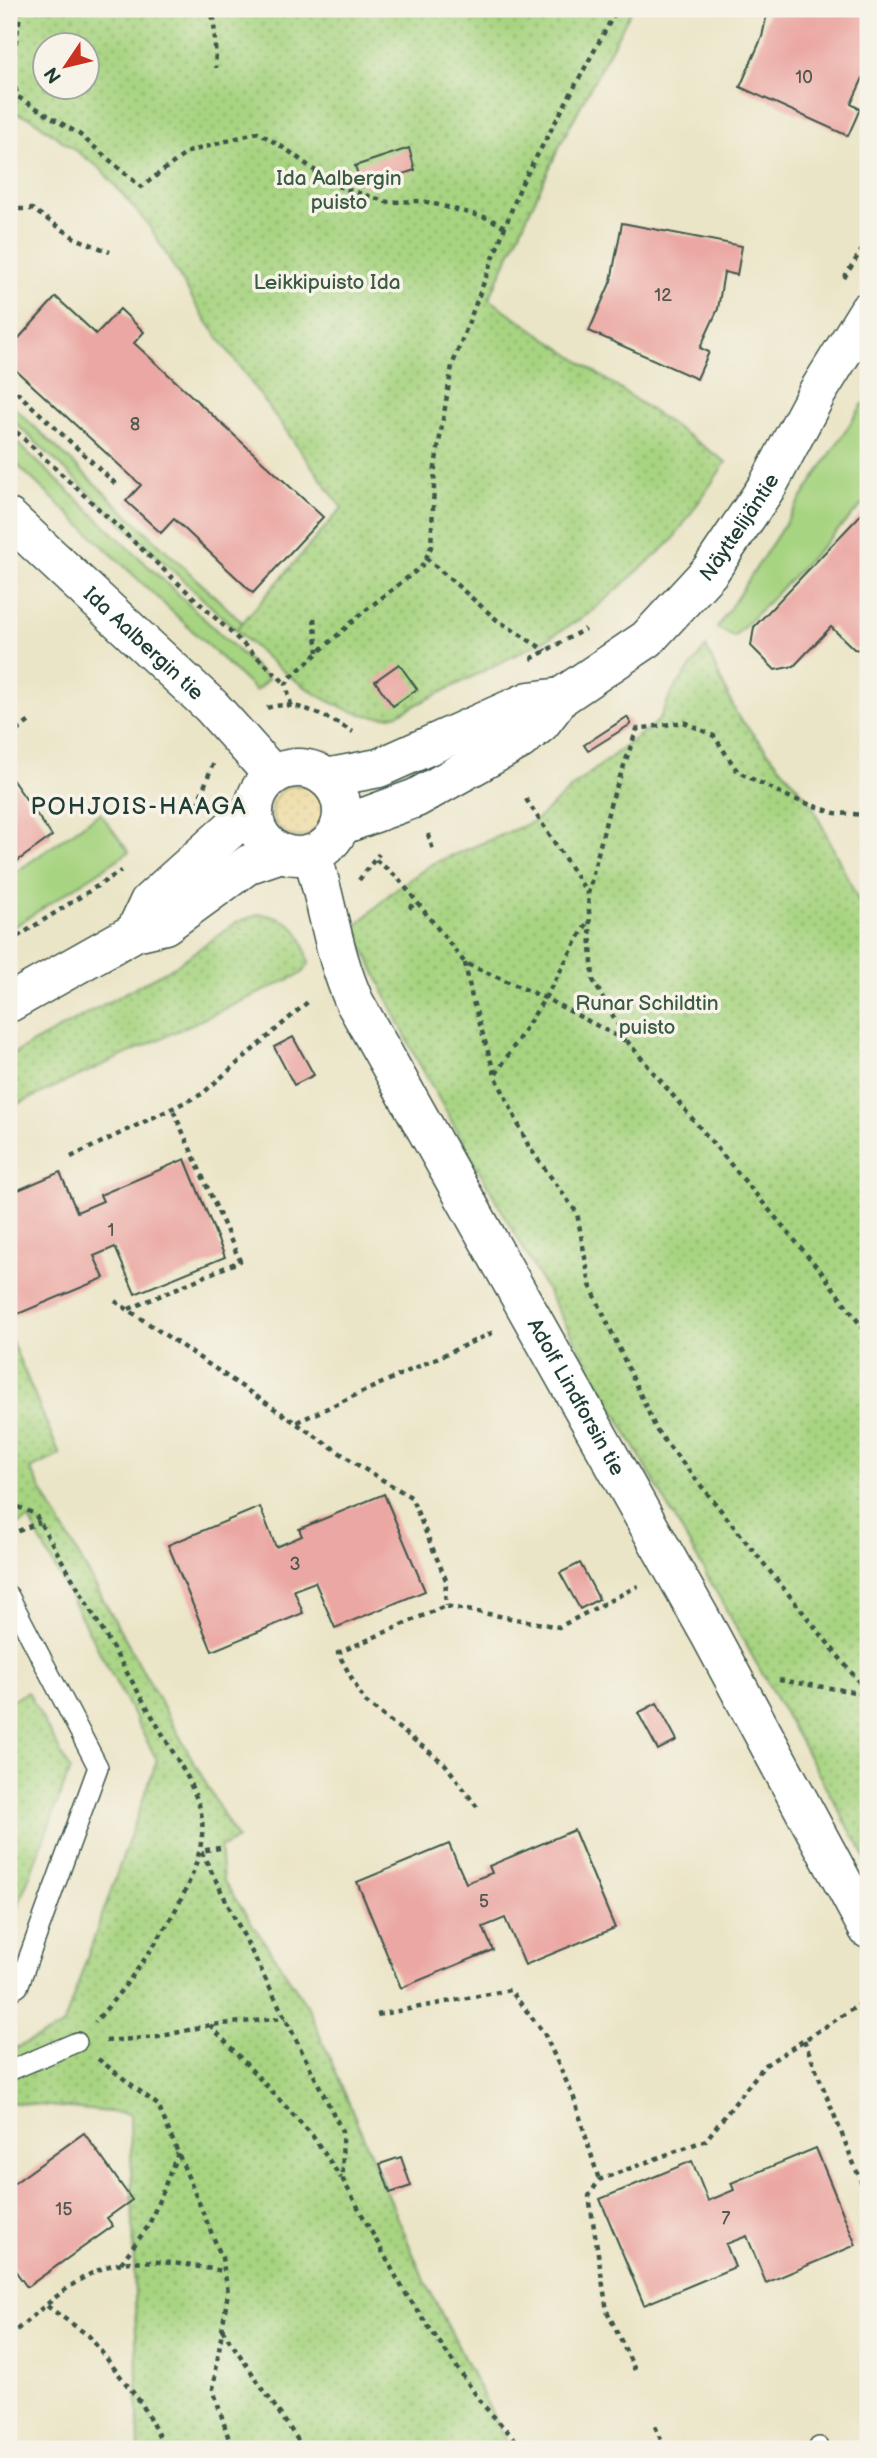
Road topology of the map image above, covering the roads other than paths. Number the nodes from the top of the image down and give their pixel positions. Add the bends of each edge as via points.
1 (864, 328) edge
2 (9, 517) edge
3 (561, 697) junction
4 (273, 775) junction
5 (326, 778) junction
6 (254, 808) junction
7 (340, 826) junction
8 (296, 853) junction
9 (135, 932) junction
10 (9, 1003) edge
11 (9, 1596) edge
12 (868, 1929) edge
13 (9, 1992) edge
14 (77, 2042) road end
15 (9, 2071) edge

1 - 3 main road, Näyttelijäntie via 817,393 768,485 710,571 647,639
2 - 4 main road, Ida Aalbergin tie via 211,706
3 - 5 main road, Näyttelijäntie via 529,701 379,768
3 - 7 main road, Näyttelijäntie via 520,740 464,774 416,798
4 - 5 main road, Näyttelijäntie via 303,768
4 - 6 main road via 259,790
5 - 7 main road via 341,803
6 - 8 main road via 259,833 272,848
6 - 9 main road via 149,902
7 - 8 main road, Näyttelijäntie via 331,842
8 - 9 main road, Näyttelijäntie via 249,864 165,925
8 - 12 main road, Adolf Lindforsin tie via 326,898 342,974 355,1003 732,1675
9 - 10 main road, Näyttelijäntie
11 - 13 lane via 98,1767 18,1987
14 - 15 lane

